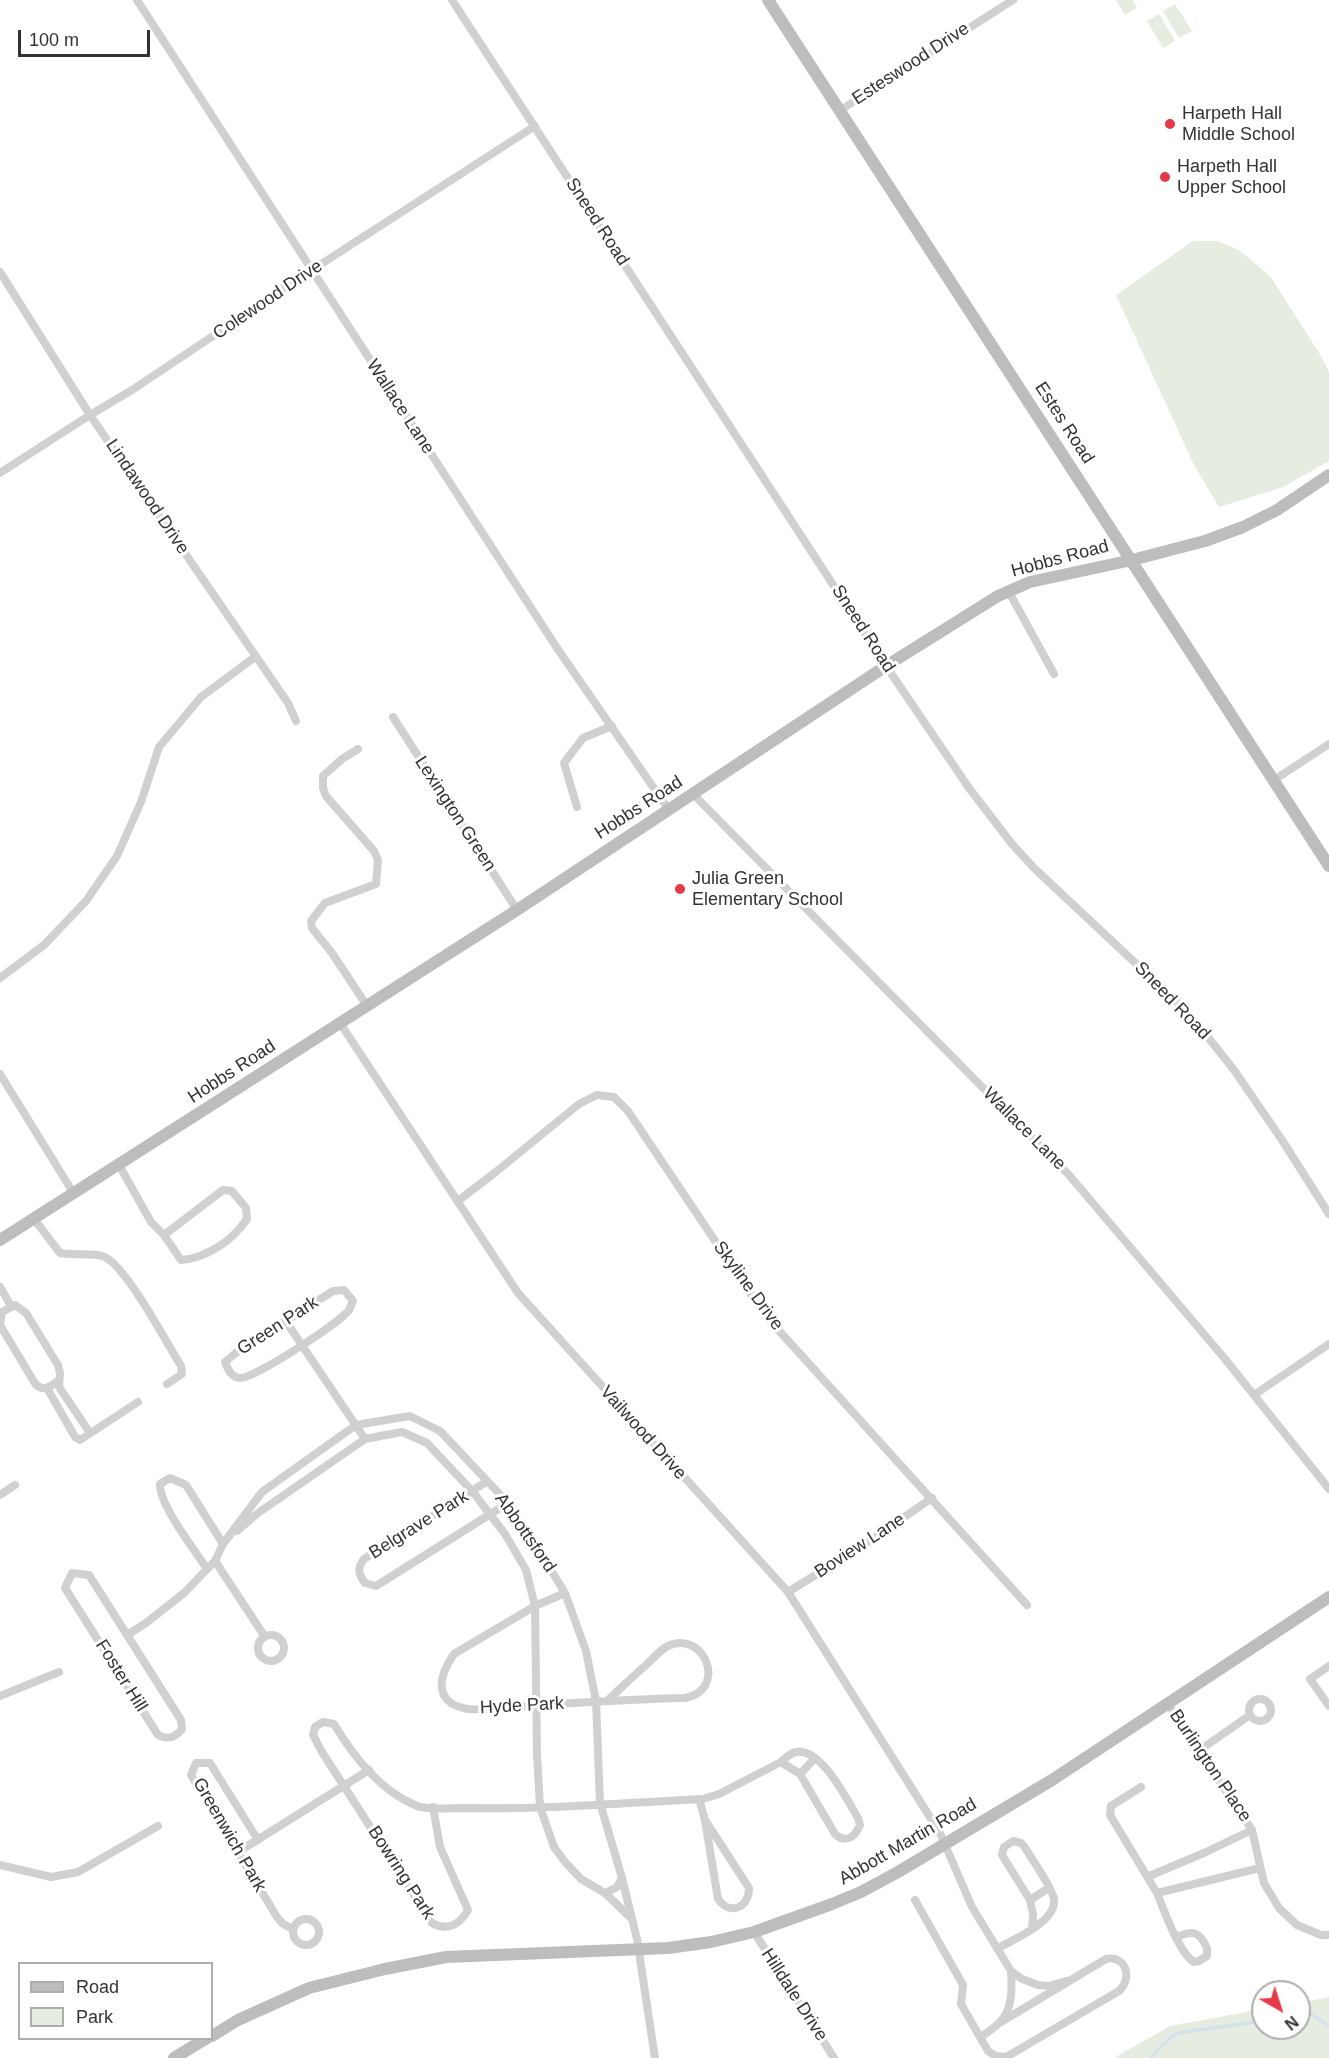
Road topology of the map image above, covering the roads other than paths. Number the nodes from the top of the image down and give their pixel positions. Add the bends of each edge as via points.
1 (137, 0) edge
2 (452, 0) edge
3 (768, 0) edge
4 (1014, 0) edge
5 (839, 111) junction
6 (535, 126) junction
7 (312, 270) junction
8 (0, 272) edge
9 (90, 415) junction
10 (0, 473) edge
11 (1329, 475) edge
12 (1132, 560) junction
13 (1009, 592) junction
14 (255, 657) junction
15 (886, 666) junction
16 (1054, 674) dead end
17 (393, 717) dead end
18 (296, 721) dead end
19 (612, 726) junction
20 (1329, 744) edge
21 (358, 749) dead end
22 (1274, 780) junction
23 (693, 794) junction
24 (577, 807) dead end
25 (669, 810) junction
26 (1329, 866) edge
27 (517, 910) junction
28 (0, 978) edge
29 (367, 1006) junction
30 (340, 1023) junction
31 (0, 1074) edge
32 (119, 1165) junction
33 (74, 1194) junction
34 (458, 1201) junction
35 (1329, 1214) edge
36 (34, 1219) junction
37 (164, 1234) junction
38 (0, 1240) edge
39 (0, 1287) edge
40 (11, 1306) junction
41 (1, 1310) edge
42 (285, 1320) junction
43 (1329, 1344) edge
44 (302, 1345) junction
45 (59, 1380) junction
46 (167, 1384) dead end
47 (47, 1388) junction
48 (1254, 1395) junction
49 (138, 1402) dead end
50 (356, 1425) junction
51 (90, 1433) junction
52 (365, 1439) junction
53 (486, 1482) junction
54 (15, 1485) dead end
55 (1329, 1489) edge
56 (473, 1492) junction
57 (0, 1495) edge
58 (932, 1497) junction
59 (508, 1503) junction
60 (490, 1514) junction
61 (223, 1544) junction
62 (215, 1561) junction
63 (207, 1569) junction
64 (788, 1592) junction
65 (565, 1593) junction
66 (1329, 1597) edge
67 (1028, 1605) dead end
68 (535, 1606) junction
69 (127, 1635) junction
70 (265, 1637) dead end
71 (1329, 1666) edge
72 (59, 1672) dead end
73 (0, 1696) edge
74 (596, 1701) junction
75 (607, 1701) junction
76 (1168, 1704) junction
77 (537, 1705) junction
78 (1329, 1706) edge
79 (1250, 1715) dead end
80 (1200, 1750) junction
81 (815, 1758) junction
82 (781, 1762) junction
83 (369, 1770) junction
84 (800, 1774) junction
85 (344, 1785) junction
86 (1141, 1787) dead end
87 (699, 1799) junction
88 (600, 1803) junction
89 (540, 1807) junction
90 (433, 1808) junction
91 (705, 1820) junction
92 (158, 1826) dead end
93 (1252, 1830) junction
94 (258, 1840) junction
95 (943, 1844) junction
96 (238, 1852) junction
97 (0, 1865) edge
98 (1260, 1868) junction
99 (1147, 1877) junction
100 (622, 1878) junction
101 (1049, 1888) junction
102 (604, 1893) junction
103 (1157, 1893) junction
104 (915, 1900) dead end
105 (1030, 1900) junction
106 (632, 1920) junction
107 (294, 1929) dead end
108 (1032, 1929) junction
109 (754, 1932) junction
110 (1329, 1935) edge
111 (1177, 1937) dead end
112 (639, 1949) junction
113 (997, 1949) junction
114 (1011, 1971) junction
115 (1066, 1981) junction
116 (1001, 2022) junction
117 (213, 2035) edge
118 (981, 2037) junction
119 (204, 2040) edge
120 (174, 2058) edge
121 (655, 2058) edge
122 (834, 2058) edge

1 - 7 street, Wallace Lane
2 - 6 street, Sneed Road
3 - 5 main road, Estes Road
4 - 5 street, Esteswood Drive
5 - 12 main road, Estes Road
6 - 7 street, Colewood Drive
6 - 15 street, Sneed Road
7 - 9 street, Colewood Drive
7 - 19 street, Wallace Lane via 557,648
8 - 9 street, Lindawood Drive
9 - 10 street, Colewood Drive
9 - 14 street, Lindawood Drive
11 - 12 main road, Hobbs Road via 1277,510 1243,527
12 - 13 main road, Hobbs Road via 1030,582
12 - 22 main road, Estes Road
13 - 15 main road, Hobbs Road
13 - 16 street
14 - 18 street, Lindawood Drive
14 - 28 street via 201,697 159,747 117,856 86,901 44,945
15 - 23 main road, Hobbs Road
15 - 35 street, Sneed Road via 1012,844 1178,1004 1214,1045
17 - 27 street, Lexington Green
19 - 24 street via 583,738 564,763
19 - 25 street, Wallace Lane
20 - 22 street
21 - 29 street via 323,776 323,788 374,851 378,861 376,884 325,903 311,921 312,928
22 - 26 main road, Estes Road
23 - 25 main road, Hobbs Road
23 - 48 street, Wallace Lane via 1069,1175
25 - 27 main road, Hobbs Road
27 - 29 main road, Hobbs Road
29 - 30 main road, Hobbs Road
30 - 32 main road, Hobbs Road
30 - 34 street, Vailwood Drive
31 - 33 street
32 - 33 main road, Hobbs Road
32 - 37 street via 151,1222
33 - 36 main road, Hobbs Road
34 - 58 street, Skyline Drive via 579,1104 597,1095 614,1096 628,1111 764,1314
34 - 64 street, Vailwood Drive via 518,1293
36 - 38 main road, Hobbs Road
36 - 46 street via 60,1254 104,1255 116,1264 181,1366 182,1374
37 - 37 street via 223,1190 232,1191 246,1208 247,1219 242,1227 219,1246 194,1259 182,1260
39 - 40 street
40 - 41 street
40 - 45 street via 26,1313 58,1365
41 - 47 street via 0,1325 36,1384
42 - 44 street
42 - 44 street, Green Park via 333,1291 344,1290 349,1295 353,1301 349,1310
42 - 44 street, Green Park via 225,1362 232,1375 242,1379 251,1376
43 - 48 street
44 - 50 street
45 - 47 street
45 - 51 street via 59,1387
47 - 51 street via 75,1437 80,1440
48 - 55 street, Wallace Lane
49 - 51 street
50 - 52 street
50 - 53 street, Abbottsford via 410,1416 440,1431
50 - 61 street, Abbottsford via 262,1492
52 - 56 street, Abbottsford via 402,1432 427,1443
52 - 61 street, Abbottsford via 258,1513
53 - 56 street, Belgrave Park
53 - 59 street, Abbottsford
54 - 57 street
56 - 60 street, Abbottsford
56 - 60 street, Belgrave Park via 364,1558 358,1571 364,1583 376,1586
58 - 64 street, Boview Lane
58 - 67 street, Skyline Drive
59 - 60 street, Belgrave Park
59 - 65 street, Abbottsford
60 - 68 street, Abbottsford via 526,1570
61 - 62 street, Abbottsford
61 - 63 street via 186,1485 170,1478 160,1484 179,1527
62 - 63 street, Abbottsford
62 - 70 street
63 - 69 street, Abbottsford via 184,1593
64 - 95 street, Vailwood Drive via 940,1833
65 - 68 street, Hyde Park
65 - 74 street, Abbottsford via 586,1652
66 - 76 main road, Abbott Martin Road
68 - 77 street, Abbottsford
68 - 77 street, Hyde Park via 454,1654 441,1683 451,1703 467,1709
69 - 69 street, Foster Hill via 89,1575 72,1573 65,1588 111,1662 158,1735 175,1737 182,1730 181,1720
71 - 78 street via 1310,1679
72 - 73 street
74 - 75 street, Hyde Park
74 - 77 street, Hyde Park
74 - 88 street, Abbottsford
75 - 75 street, Hyde Park via 691,1697 703,1688 709,1674 706,1659 690,1646 668,1646
76 - 80 street, Burlington Place
76 - 95 main road, Abbott Martin Road via 1052,1780
77 - 89 street, Abbottsford
79 - 80 street
80 - 93 street, Burlington Place
81 - 82 street, Bowring Park via 797,1752
81 - 84 street
81 - 84 street via 827,1769 858,1818 860,1825 854,1836 848,1839 835,1834
82 - 84 street
82 - 87 street, Bowring Park via 719,1794
83 - 85 street
83 - 85 street, Bowring Park via 348,1748 334,1724 323,1722 315,1727 313,1735
83 - 90 street, Bowring Park via 381,1785 409,1802
85 - 90 street, Bowring Park via 432,1923 440,1928 462,1921 468,1910 440,1847
85 - 94 street
86 - 99 street via 1111,1806 1110,1815
87 - 88 street, Bowring Park
87 - 91 street
88 - 89 street, Bowring Park
88 - 100 street, Abbottsford
89 - 90 street, Bowring Park
89 - 102 street, Abbottsford via 554,1847 565,1862
91 - 91 street via 749,1888 746,1902 740,1907 730,1909 718,1899
92 - 97 street via 78,1872 51,1877
93 - 98 street, Burlington Place
93 - 99 street
94 - 96 street
94 - 96 street, Greenwich Park via 210,1763 196,1763 191,1775
95 - 109 main road, Abbott Martin Road via 861,1892
95 - 113 street, Vailwood Drive via 972,1907
96 - 107 street, Greenwich Park via 277,1917
98 - 103 street
98 - 110 street, Burlington Place via 1264,1883 1289,1920 1306,1930
99 - 103 street
100 - 102 street via 617,1887
100 - 106 street, Abbottsford
101 - 105 street
101 - 105 street via 1024,1846 1017,1841 1009,1843 1002,1855
101 - 108 street via 1054,1901 1052,1913
102 - 106 street, Abbottsford
103 - 111 street
104 - 118 street via 963,1985 961,2004
105 - 108 street
106 - 112 street, Abbottsford
108 - 113 street
109 - 112 main road, Abbott Martin Road via 711,1942
109 - 122 street, Hilldale Drive
112 - 117 main road, Abbott Martin Road via 446,1957 395,1967 309,1988
112 - 121 street, Abbottsford
113 - 114 street, Vailwood Drive
114 - 115 street via 1038,1985
114 - 116 street via 1011,1995
115 - 116 street
115 - 118 street via 1112,1958 1122,1963 1127,1976 1119,1991 1008,2056 993,2055
116 - 118 street
119 - 120 main road

